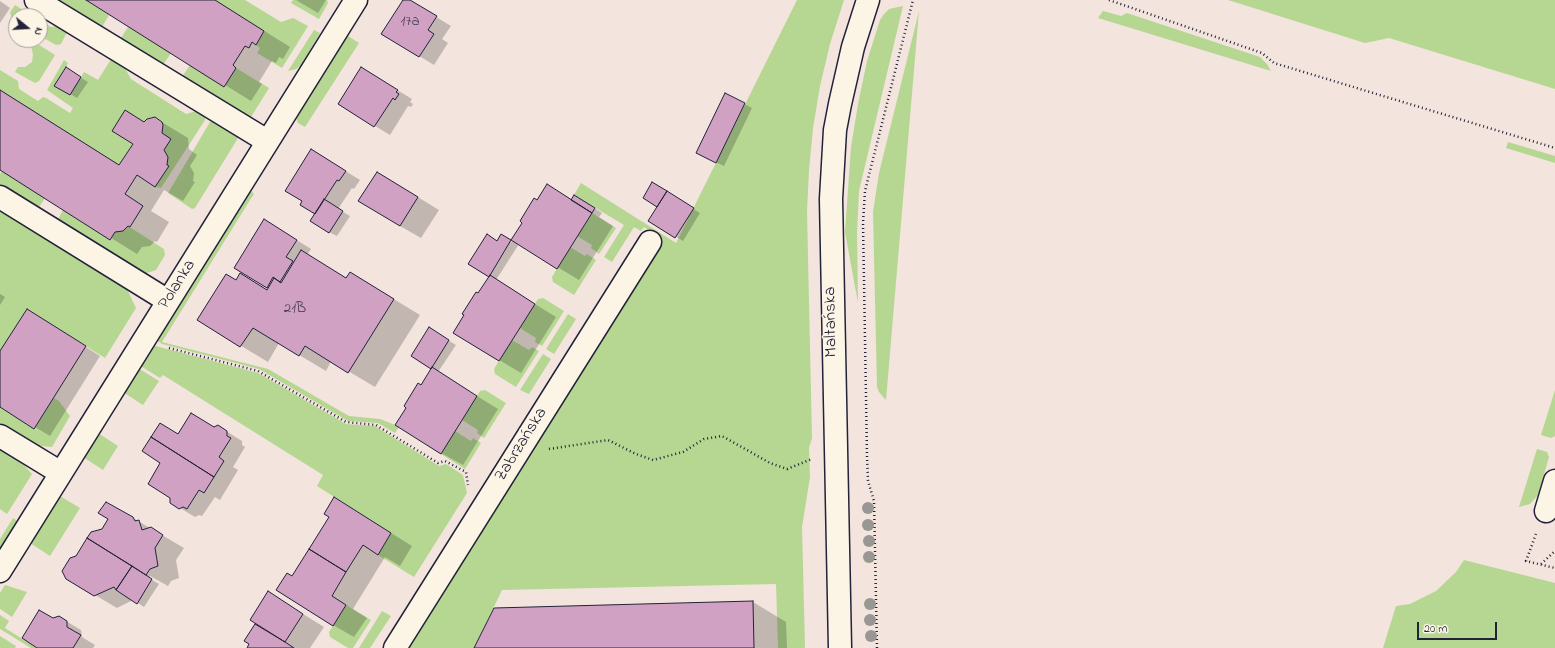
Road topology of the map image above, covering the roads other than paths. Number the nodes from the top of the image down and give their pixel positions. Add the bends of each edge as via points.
1 (36, 0) edge
2 (356, 0) edge
3 (868, 0) edge
4 (267, 141) junction
5 (0, 198) edge
6 (650, 242) dead end
7 (168, 301) junction
8 (0, 436) edge
9 (61, 473) junction
10 (1555, 481) edge
11 (1546, 511) road end
12 (0, 571) edge
13 (395, 648) edge
14 (840, 648) edge

1 - 4 street
2 - 4 street, Polanka
3 - 14 street, Maltańska via 853,47 835,130 831,199
4 - 7 street, Polanka
5 - 7 street
6 - 13 street, Zabrzańska
7 - 9 street, Polanka
8 - 9 street
9 - 12 street, Polanka
10 - 11 street

